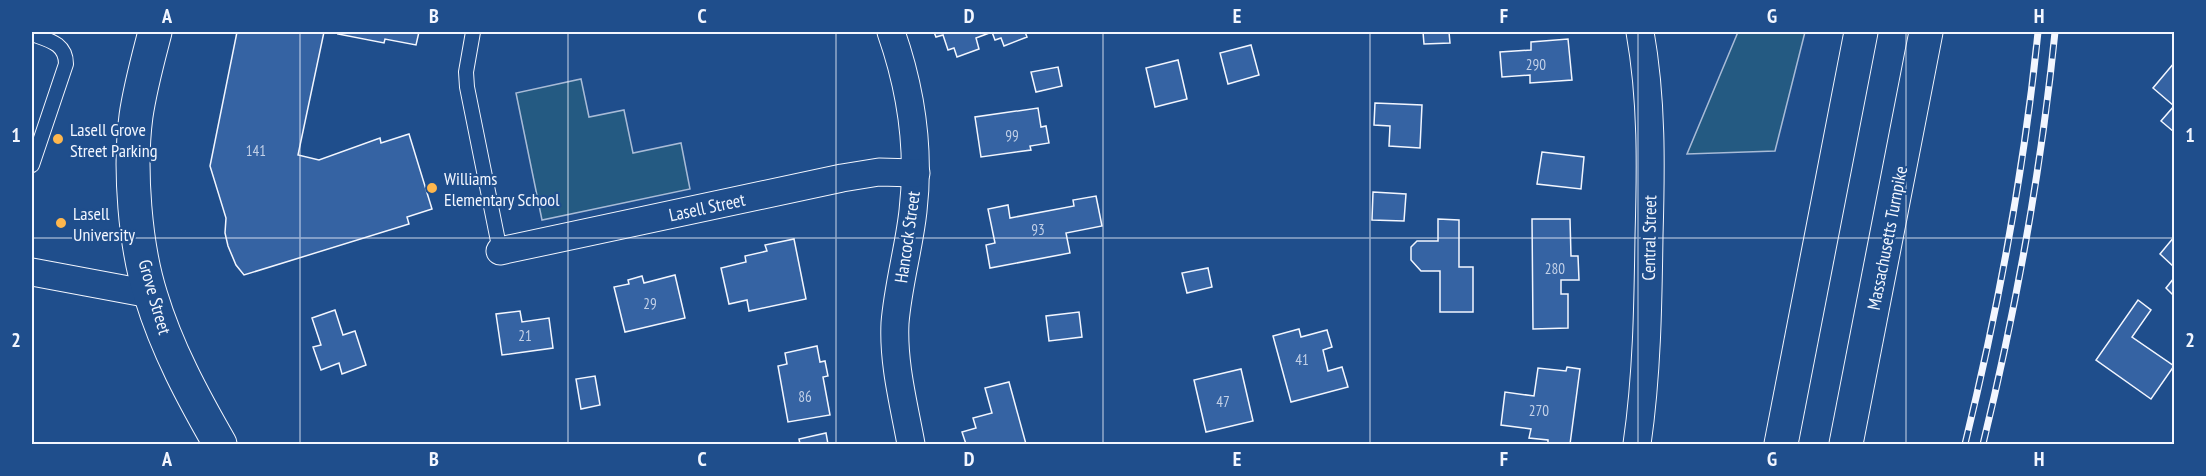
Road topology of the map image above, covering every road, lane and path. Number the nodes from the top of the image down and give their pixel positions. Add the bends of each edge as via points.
1 (155, 32) edge
2 (473, 32) edge
3 (891, 32) edge
4 (1640, 32) edge
5 (1861, 32) edge
6 (1926, 32) edge
7 (32, 34) edge
8 (32, 165) edge
9 (916, 173) junction
10 (500, 251) joint
11 (32, 272) edge
12 (150, 294) junction
13 (220, 444) edge
14 (912, 444) edge
15 (1637, 444) edge
16 (1781, 444) edge
17 (1846, 444) edge

1 - 12 main road, Grove Street via 136,116 134,177 138,232
2 - 10 lane via 467,87
3 - 9 street, Hancock Street via 909,98
4 - 15 street, Central Street via 1651,151 1647,340
5 - 16 main road
6 - 17 main road, Massachusetts Turnpike
7 - 8 lane via 56,42 66,59
9 - 10 street, Lasell Street via 879,172 842,178
9 - 14 street, Hancock Street via 895,325 899,380
11 - 12 street
12 - 13 main road, Grove Street via 180,370

